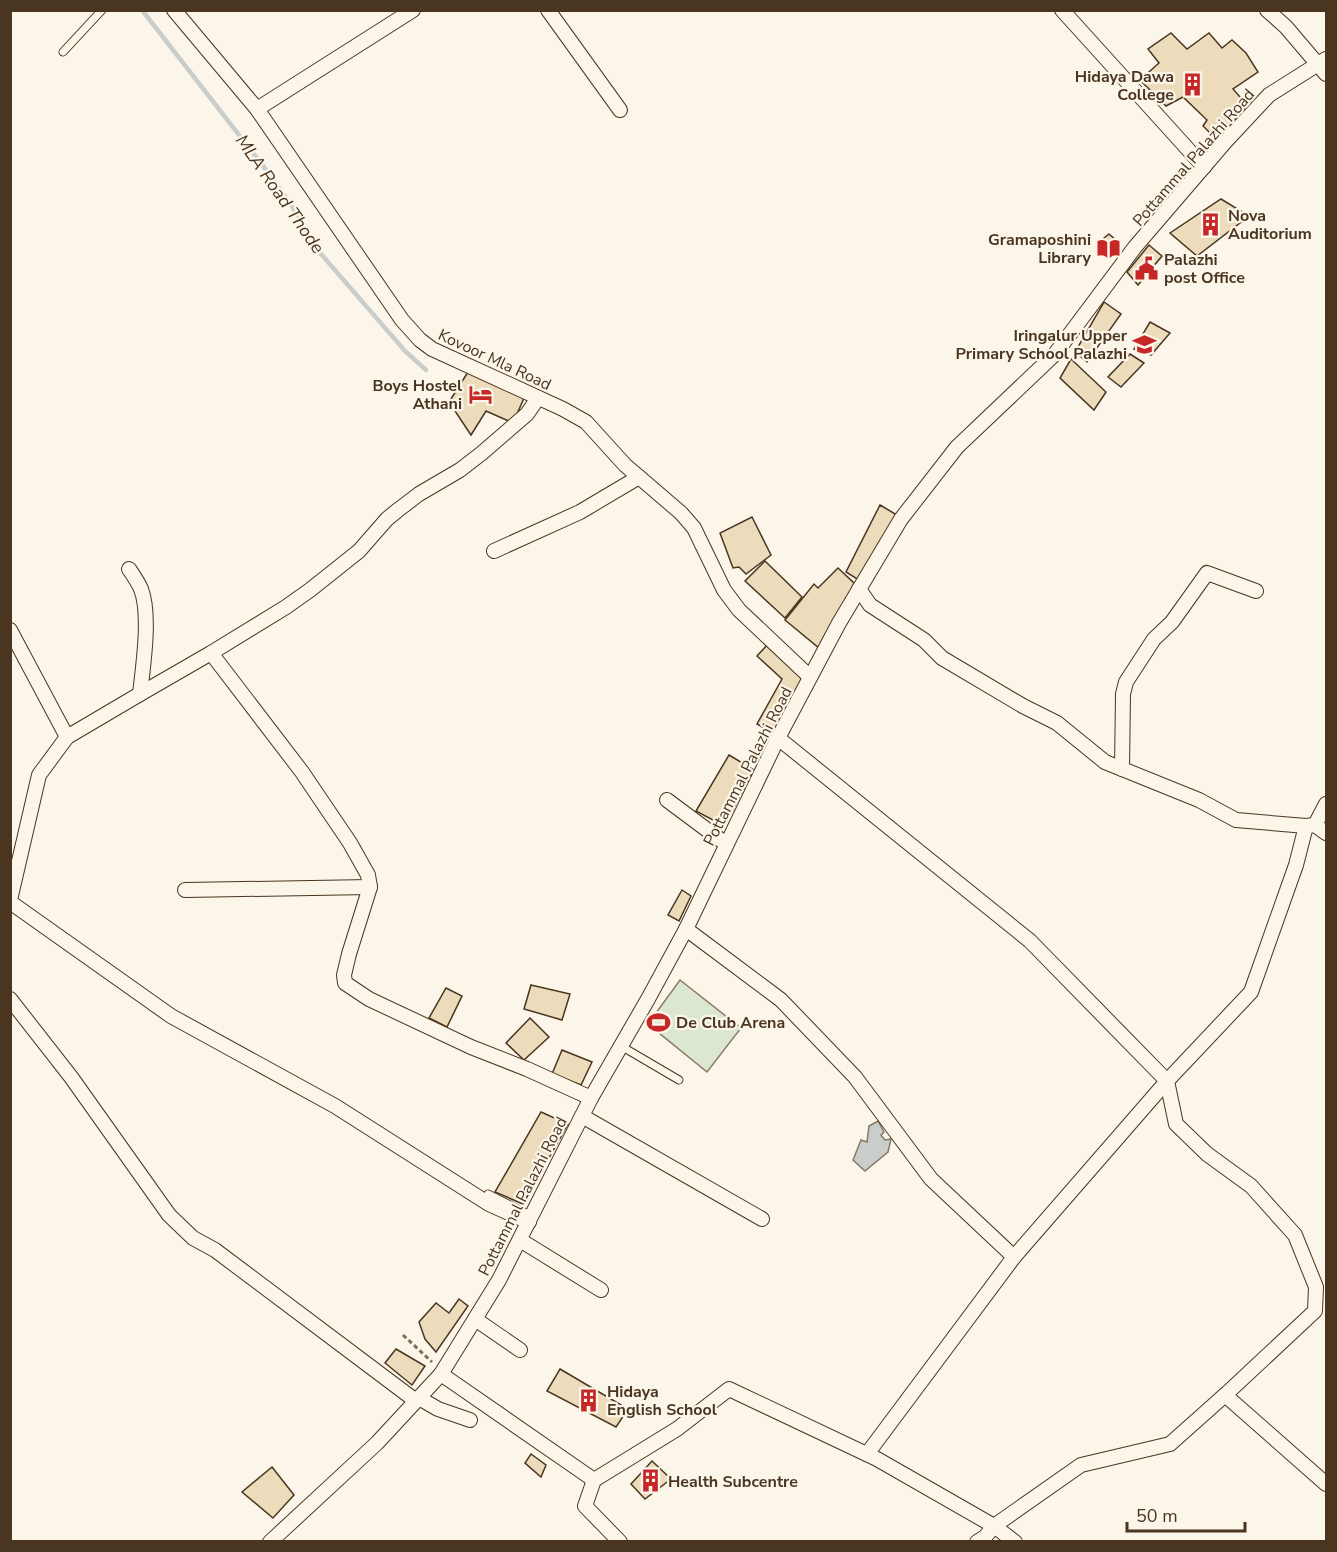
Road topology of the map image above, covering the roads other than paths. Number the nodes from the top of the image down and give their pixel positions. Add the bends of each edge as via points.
1 (102, 10) edge
2 (174, 10) edge
3 (413, 10) edge
4 (548, 10) edge
5 (1062, 10) edge
6 (1267, 10) edge
7 (63, 52) dead end
8 (1324, 66) edge
9 (257, 109) junction
10 (620, 110) dead end
11 (1204, 167) junction
12 (538, 398) junction
13 (639, 477) junction
14 (494, 552) dead end
15 (129, 569) dead end
16 (860, 589) junction
17 (1256, 591) dead end
18 (10, 630) edge
19 (212, 653) junction
20 (810, 677) junction
21 (140, 694) junction
22 (66, 737) junction
23 (778, 738) junction
24 (1122, 769) junction
25 (666, 801) dead end
26 (1326, 804) edge
27 (1316, 828) edge
28 (726, 844) junction
29 (370, 887) junction
30 (185, 890) dead end
31 (10, 901) edge
32 (686, 929) junction
33 (10, 999) edge
34 (621, 1046) junction
35 (679, 1080) dead end
36 (1167, 1081) junction
37 (591, 1098) junction
38 (582, 1116) junction
39 (488, 1194) dead end
40 (530, 1219) junction
41 (762, 1219) dead end
42 (520, 1240) junction
43 (1014, 1257) junction
44 (601, 1290) dead end
45 (475, 1319) junction
46 (520, 1350) dead end
47 (441, 1372) junction
48 (1225, 1395) junction
49 (417, 1399) junction
50 (470, 1420) dead end
51 (867, 1454) junction
52 (594, 1480) junction
53 (1326, 1484) edge
54 (994, 1526) junction
55 (270, 1542) edge
56 (620, 1542) edge
57 (977, 1542) edge
58 (1015, 1542) edge

1 - 7 lane
2 - 9 street, Kovoor Mla Road
3 - 9 street
4 - 10 street
5 - 11 street
6 - 8 street
8 - 11 street, Pottammal Palazhi Road via 1269,95
9 - 12 street, Kovoor Mla Road via 402,320 420,340
11 - 16 street, Pottammal Palazhi Road via 1135,247 1055,354 957,447 901,519
12 - 13 street, Kovoor Mla Road via 586,422
12 - 19 street via 527,414 482,453 398,510 359,551 310,590
13 - 14 street via 580,512
13 - 20 street, Kovoor Mla Road via 694,528 724,590 739,610
15 - 21 street via 145,603
16 - 20 street, Pottammal Palazhi Road
16 - 24 street via 870,605 924,640 942,658 1057,723 1105,762
17 - 24 street via 1207,573 1172,622 1154,639 1122,694
18 - 22 street
19 - 21 street
19 - 29 street via 322,802 368,874
20 - 23 street, Pottammal Palazhi Road
21 - 22 street
22 - 31 street via 39,775
23 - 28 street, Pottammal Palazhi Road
23 - 36 street via 1030,941
24 - 27 street via 1199,800 1236,820
25 - 28 street
26 - 27 street
27 - 36 street via 1296,865 1251,992
28 - 32 street, Pottammal Palazhi Road
29 - 30 street
29 - 37 street via 347,960 345,983 369,999
31 - 40 street via 171,1016 335,1106 489,1204
32 - 34 street, Pottammal Palazhi Road
32 - 43 street via 781,1000 855,1077 931,1179
33 - 49 street via 169,1215 193,1238 215,1250
34 - 35 lane
34 - 37 street, Pottammal Palazhi Road
36 - 43 street
36 - 48 street via 1176,1124 1251,1186 1295,1235 1316,1287 1315,1311
37 - 38 street, Pottammal Palazhi Road
38 - 40 street, Pottammal Palazhi Road
38 - 41 street
39 - 40 lane
40 - 42 street, Pottammal Palazhi Road
42 - 44 street
42 - 45 street, Pottammal Palazhi Road
43 - 51 street
45 - 46 street
45 - 47 street, Pottammal Palazhi Road
47 - 49 street, Pottammal Palazhi Road
47 - 52 street
48 - 53 street
48 - 54 street via 1170,1444 1081,1465
49 - 50 street
49 - 55 street, Pottammal Palazhi Road via 377,1443
51 - 52 street via 729,1389 677,1429
51 - 54 street
52 - 56 street via 585,1506
54 - 57 street
54 - 58 street

